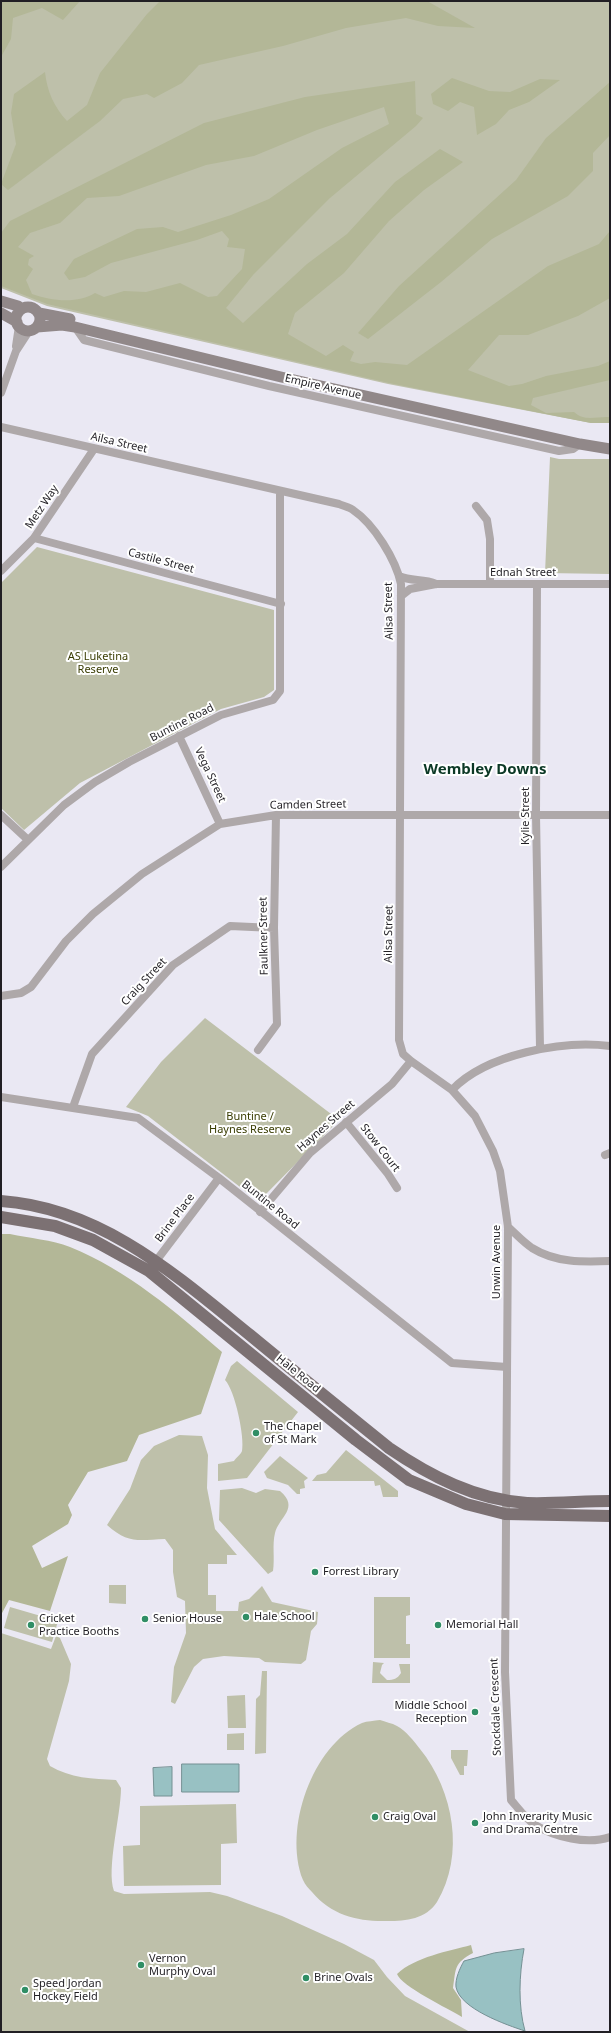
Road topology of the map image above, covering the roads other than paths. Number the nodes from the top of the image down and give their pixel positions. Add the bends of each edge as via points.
1 (1, 301) edge
2 (21, 309) junction
3 (1, 313) edge
4 (39, 313) junction
5 (26, 327) junction
6 (281, 378) junction
7 (1, 393) edge
8 (1, 427) edge
9 (610, 441) edge
10 (94, 449) junction
11 (610, 449) edge
12 (280, 491) junction
13 (476, 506) dead end
14 (34, 538) junction
15 (1, 570) edge
16 (399, 576) junction
17 (436, 584) junction
18 (490, 584) junction
19 (537, 584) junction
20 (610, 584) edge
21 (401, 596) junction
22 (281, 604) junction
23 (179, 736) junction
24 (536, 814) junction
25 (610, 814) edge
26 (1, 815) edge
27 (276, 815) junction
28 (401, 815) junction
29 (220, 824) junction
30 (28, 839) junction
31 (1, 867) edge
32 (274, 928) junction
33 (1, 996) edge
34 (610, 1046) edge
35 (540, 1048) junction
36 (258, 1050) dead end
37 (411, 1061) junction
38 (452, 1090) junction
39 (1, 1097) edge
40 (73, 1107) junction
41 (346, 1122) junction
42 (219, 1178) junction
43 (397, 1188) dead end
44 (1, 1201) edge
45 (260, 1212) junction
46 (1, 1217) edge
47 (508, 1227) junction
48 (157, 1261) junction
49 (610, 1261) edge
50 (149, 1271) junction
51 (507, 1367) junction
52 (506, 1500) junction
53 (610, 1501) edge
54 (505, 1514) junction
55 (610, 1516) edge
56 (610, 1837) edge

1 - 2 main road
2 - 4 main road via 31,307
2 - 5 main road via 17,315
3 - 5 main road
4 - 5 main road via 40,323
4 - 6 main road, Empire Avenue via 84,322
5 - 6 main road, Empire Avenue via 75,327
5 - 7 street
6 - 9 main road, Empire Avenue
6 - 11 main road, Empire Avenue
8 - 10 street, Ailsa Street
10 - 12 street, Ailsa Street
10 - 14 street, Metz Way
12 - 16 street, Ailsa Street via 353,509 372,528 396,565
12 - 22 street, Buntine Road
13 - 18 street via 487,520 490,539
14 - 15 street, Metz Way
14 - 22 street, Castile Street
16 - 17 street, Ednah Street via 408,580 431,581
16 - 21 street, Ailsa Street
17 - 18 street, Ednah Street
17 - 21 street, Ednah Street via 410,588
18 - 19 street, Ednah Street
19 - 20 street, Ednah Street
19 - 24 street, Kylie Street
21 - 28 street, Ailsa Street
22 - 23 street, Buntine Road via 280,691 273,700 221,715
23 - 29 street, Vega Street
23 - 30 street, Buntine Road via 95,782 64,805
24 - 25 street, Camden Street
24 - 28 street, Camden Street
24 - 35 street, Kylie Street
26 - 30 street
27 - 28 street, Camden Street
27 - 29 street, Camden Street
27 - 32 street, Faulkner Street
28 - 37 street, Ailsa Street via 399,1040 404,1054
29 - 33 street, Camden Street via 142,874 93,914 66,941 32,987 21,993
30 - 31 street, Buntine Road
32 - 36 street, Faulkner Street via 277,1024
32 - 40 street, Craig Street via 230,926 173,965 92,1054
34 - 35 street via 593,1044
35 - 38 street via 482,1068 459,1082
37 - 38 street, Unwin Avenue
37 - 41 street, Haynes Street via 392,1084
38 - 47 street, Unwin Avenue via 476,1116 493,1151 500,1171
39 - 40 street, Buntine Road
40 - 42 street, Buntine Road via 138,1118
41 - 43 street, Stow Court
41 - 45 street, Haynes Street via 310,1153
42 - 45 street, Buntine Road
42 - 48 street, Brine Place
44 - 48 main road, Hale Road via 58,1211 100,1227
45 - 51 street, Buntine Road via 452,1363
46 - 50 main road, Hale Road via 55,1226 93,1240
47 - 49 street via 531,1247 556,1259
47 - 51 street, Unwin Avenue
48 - 50 street, Brine Place
48 - 52 main road, Hale Road via 389,1448 418,1468 469,1491
50 - 54 main road, Hale Road via 408,1480 466,1504
51 - 52 street, Unwin Avenue
52 - 53 main road, Hale Road via 527,1503
52 - 54 street, Stockdale Crescent
54 - 55 main road, Hale Road
54 - 56 street, Stockdale Crescent via 505,1672 511,1800 534,1824 557,1836 586,1839

